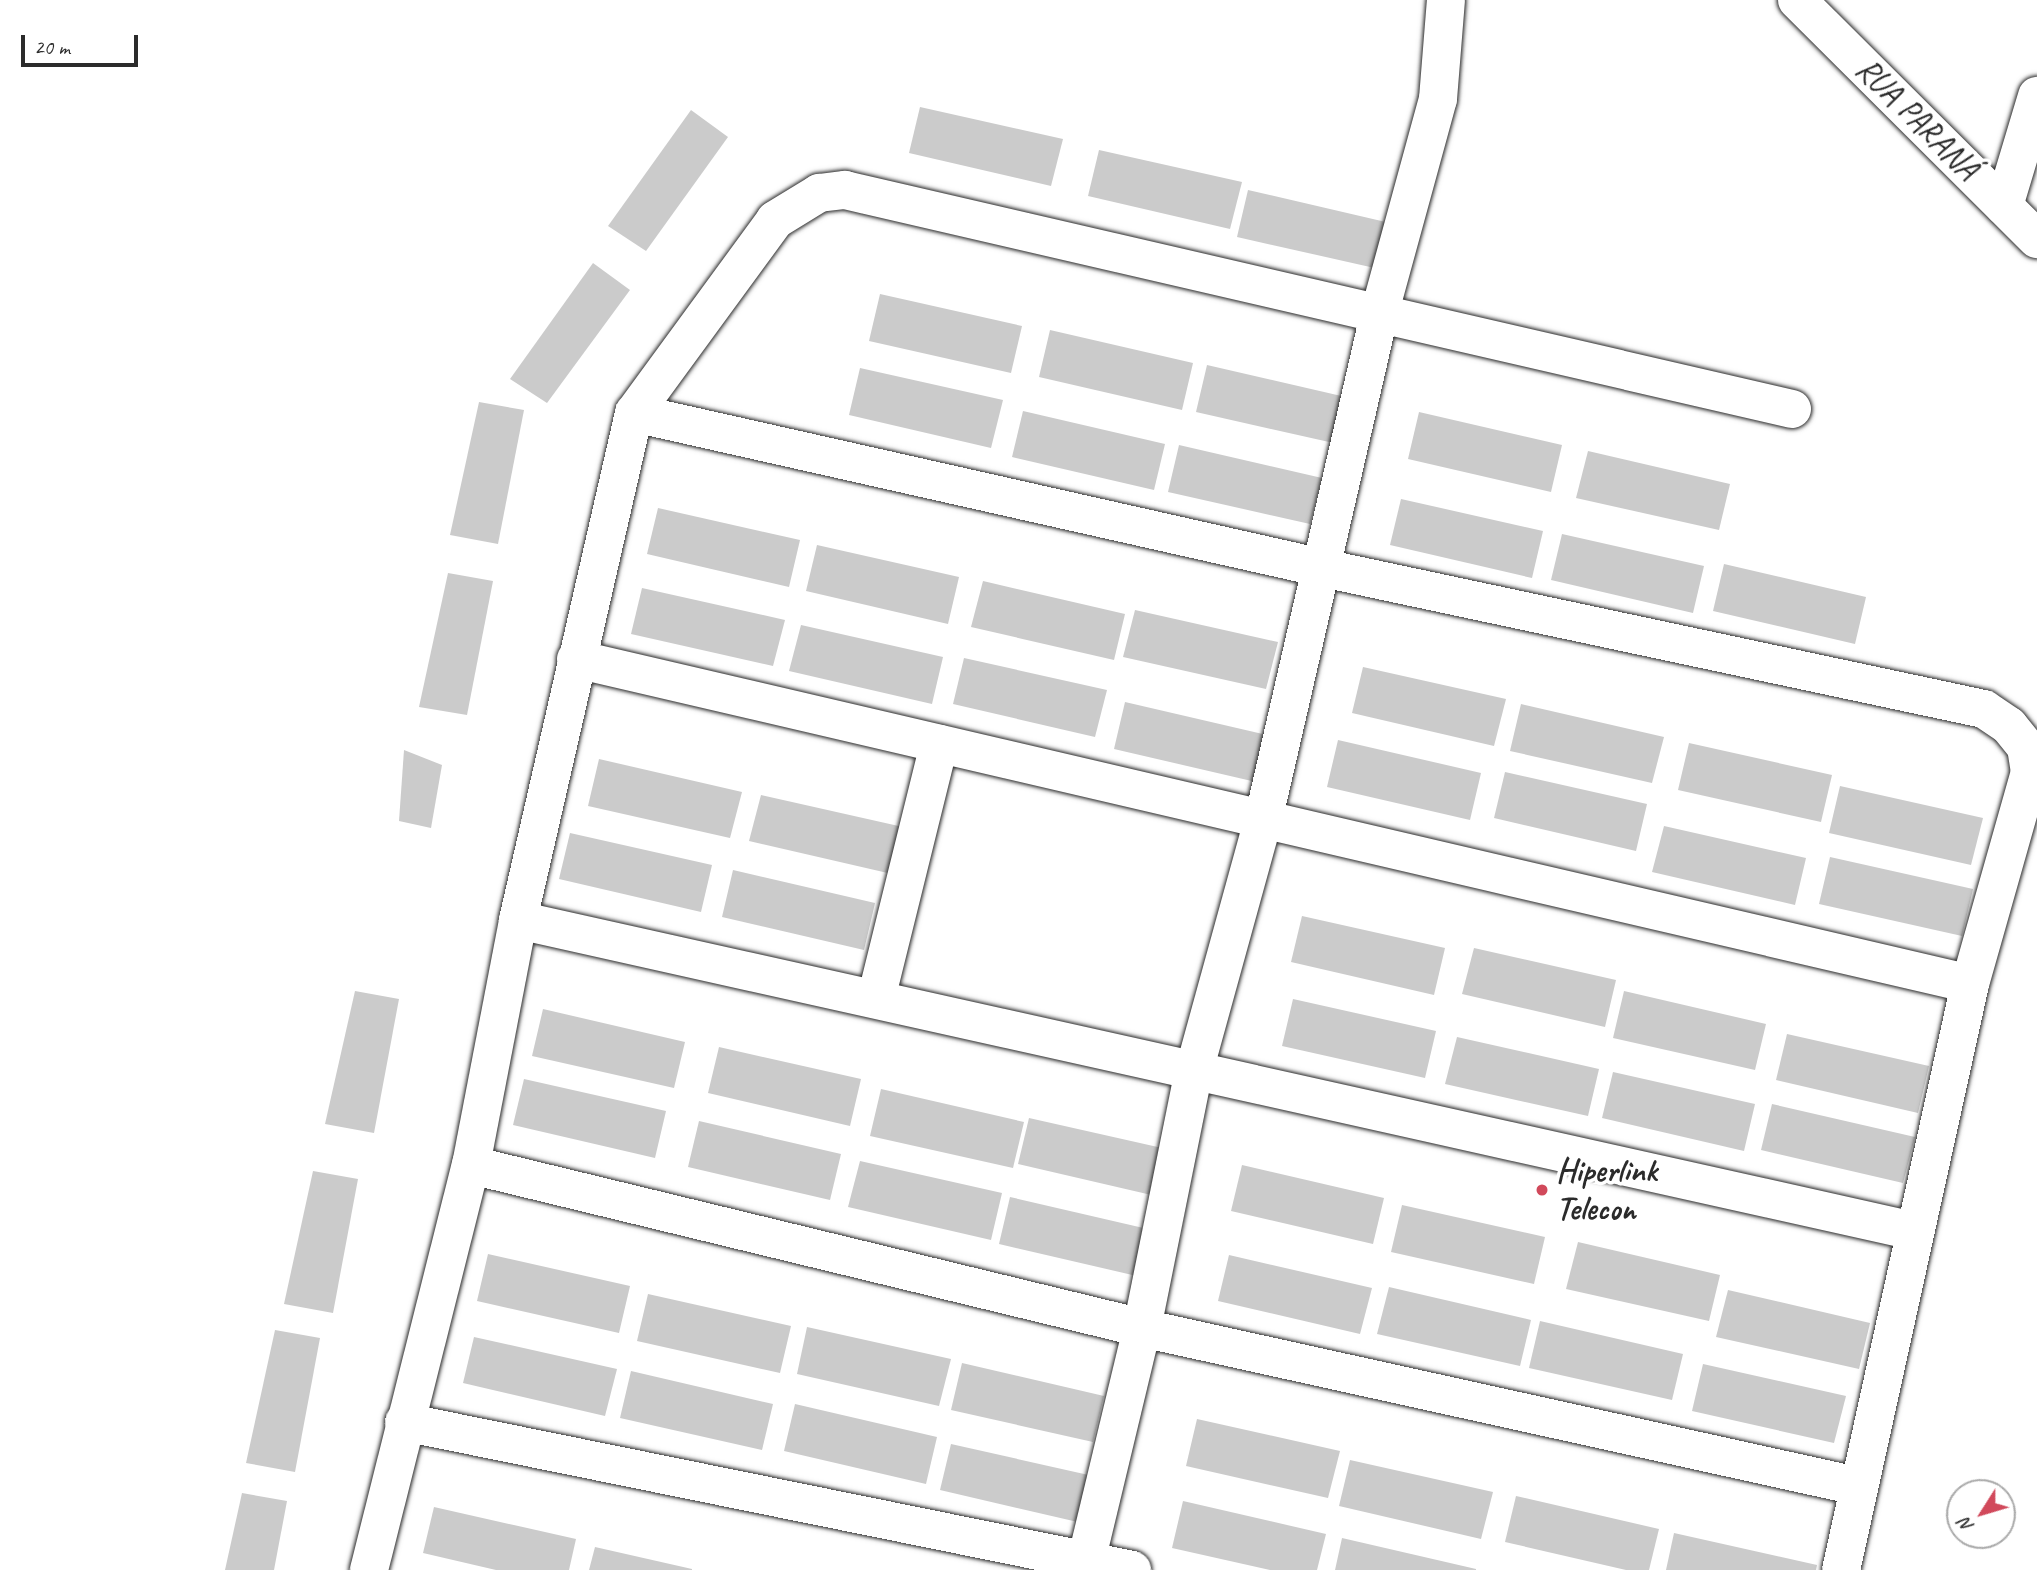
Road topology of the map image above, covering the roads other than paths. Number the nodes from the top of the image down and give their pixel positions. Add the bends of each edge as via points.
1 (1446, 0) edge
2 (1797, 0) edge
3 (2037, 96) edge
4 (2004, 206) junction
5 (2037, 239) edge
6 (1380, 311) junction
7 (1792, 409) dead end
8 (634, 413) junction
9 (1318, 567) junction
10 (576, 659) junction
11 (939, 744) junction
12 (1263, 821) junction
13 (518, 919) junction
14 (1970, 984) junction
15 (876, 999) junction
16 (1194, 1071) junction
17 (471, 1165) junction
18 (1914, 1231) junction
19 (1142, 1328) junction
20 (404, 1422) junction
21 (1857, 1486) junction
22 (1085, 1565) edge
23 (369, 1570) edge
24 (1132, 1570) edge
25 (1841, 1570) edge

1 - 6 street via 1438,99
2 - 4 street, RUA PARANÁ
3 - 4 street
4 - 5 street, RUA PARANÁ
6 - 7 street
6 - 8 street via 845,190 819,192 775,220
6 - 9 street
8 - 9 street
8 - 10 street
9 - 12 street
9 - 14 street via 1984,709 2009,726 2026,747 2030,772
10 - 11 street
10 - 13 street
11 - 12 street
11 - 15 street
12 - 14 street
12 - 16 street
13 - 15 street
13 - 17 street
14 - 18 street
15 - 16 street
16 - 18 street
16 - 19 street
17 - 19 street
17 - 20 street
18 - 21 street
19 - 21 street
19 - 22 street
20 - 22 street
20 - 23 street
21 - 25 street
22 - 24 street

